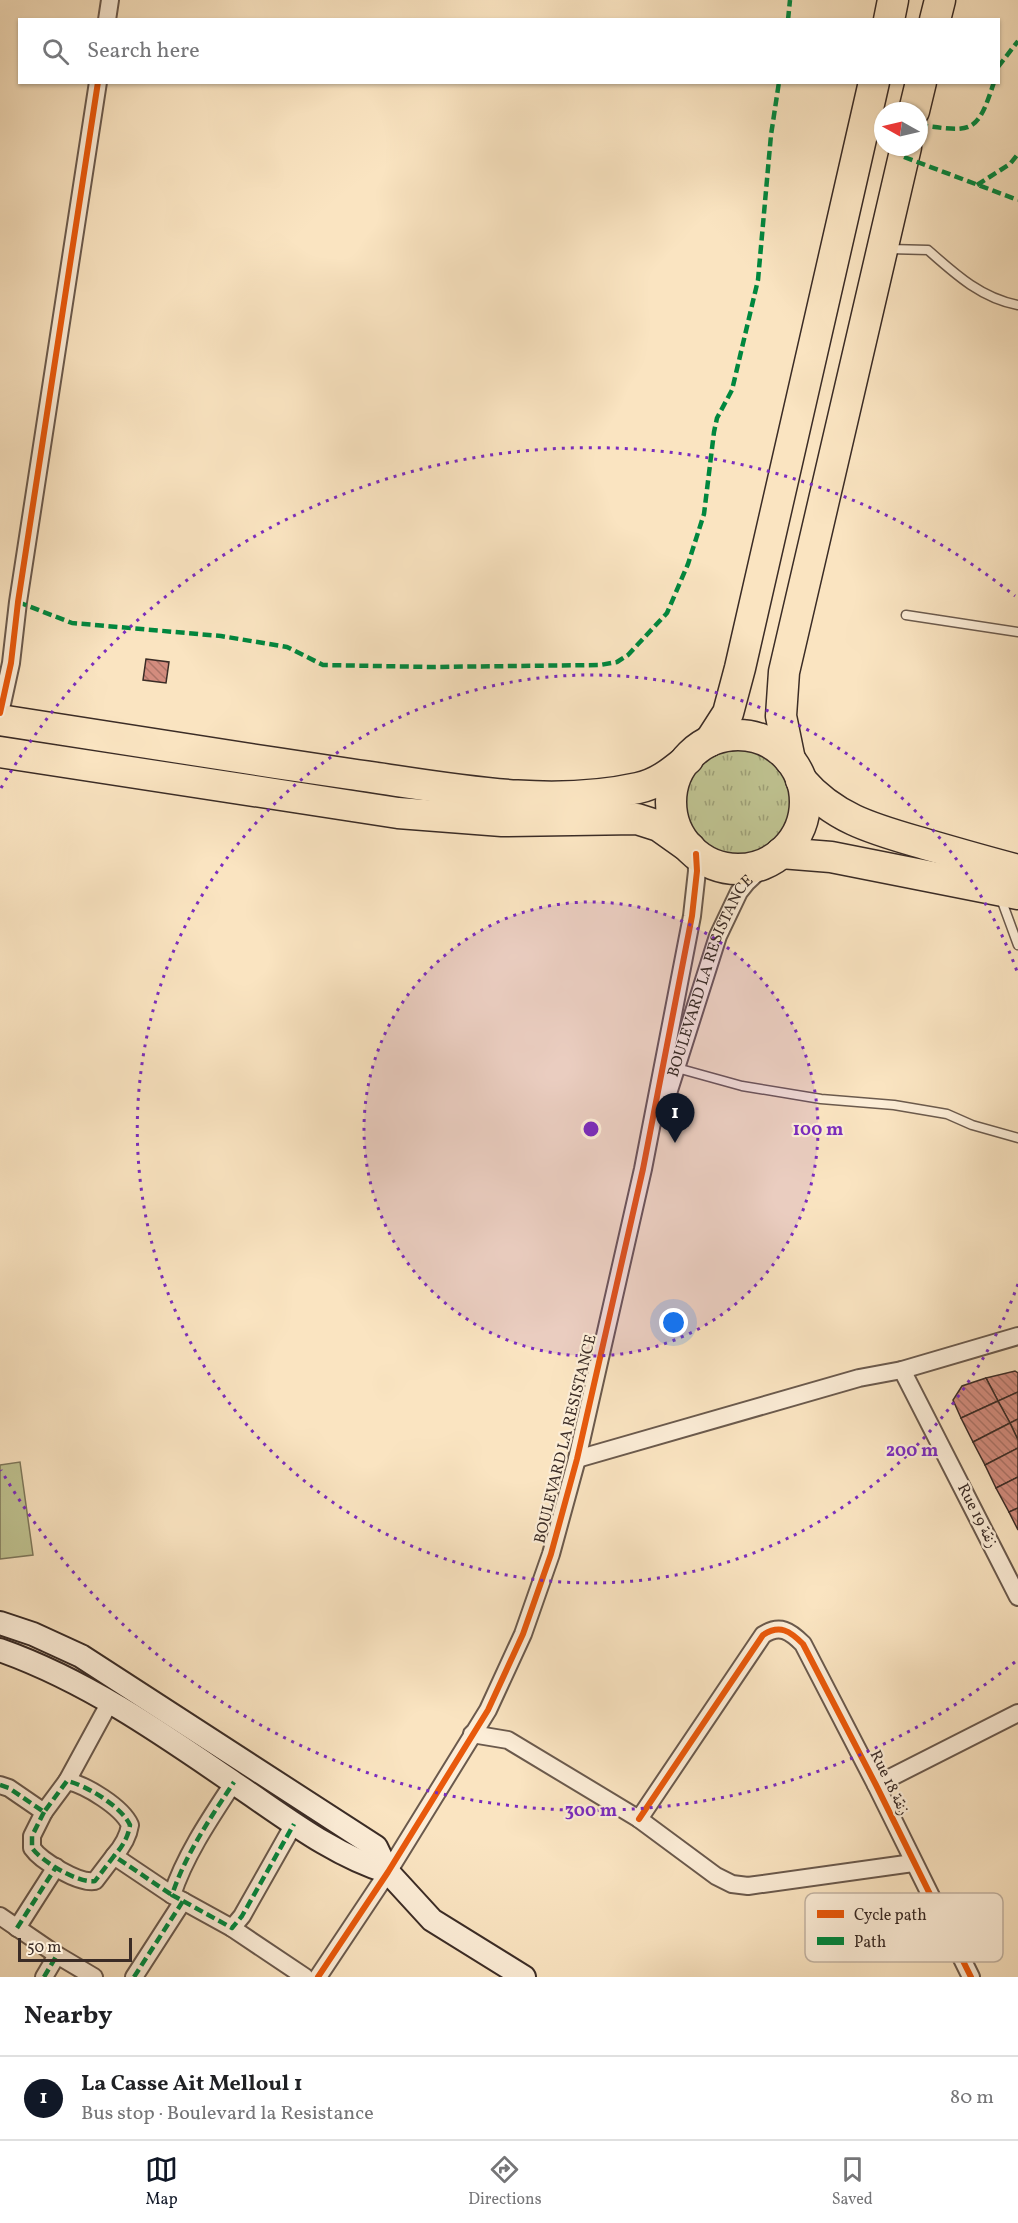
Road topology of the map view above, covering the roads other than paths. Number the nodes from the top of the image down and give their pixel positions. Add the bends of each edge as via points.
1 (110, 0) edge
2 (893, 0) edge
3 (940, 0) edge
4 (107, 18) edge
5 (889, 18) edge
6 (936, 18) edge
7 (98, 84) edge
8 (874, 84) edge
9 (921, 84) edge
10 (916, 102) edge
11 (904, 156) edge
12 (883, 249) junction
13 (1018, 305) edge
14 (906, 615) dead end
15 (1018, 632) edge
16 (0, 713) edge
17 (0, 720) edge
18 (699, 750) junction
19 (0, 752) edge
20 (795, 770) junction
21 (693, 851) junction
22 (775, 857) junction
23 (1012, 884) edge
24 (1018, 945) edge
25 (677, 1068) junction
26 (1018, 1138) edge
27 (643, 1169) junction
28 (1018, 1336) edge
29 (902, 1370) junction
30 (577, 1460) junction
31 (1018, 1597) edge
32 (0, 1623) edge
33 (0, 1650) edge
34 (110, 1702) junction
35 (488, 1710) junction
36 (1018, 1713) edge
37 (472, 1734) junction
38 (508, 1740) junction
39 (67, 1781) junction
40 (234, 1782) junction
41 (0, 1785) edge
42 (876, 1785) junction
43 (44, 1812) junction
44 (639, 1819) junction
45 (294, 1824) junction
46 (114, 1856) junction
47 (913, 1863) junction
48 (56, 1868) junction
49 (388, 1872) junction
50 (928, 1893) edge
51 (177, 1898) junction
52 (0, 1916) edge
53 (18, 1928) junction
54 (232, 1928) junction
55 (57, 1955) junction
56 (962, 1962) edge
57 (44, 1977) edge
58 (94, 1977) edge
59 (134, 1977) edge
60 (305, 1977) edge
61 (318, 1977) edge
62 (524, 1977) edge
63 (970, 1977) edge

1 - 4 street
2 - 5 highway
3 - 6 highway
7 - 16 street via 11,663
8 - 18 highway via 740,668 728,713
9 - 10 highway
11 - 12 highway
12 - 13 lane via 928,250 984,295
12 - 20 highway via 784,672 781,716
14 - 15 lane
17 - 18 highway via 440,787 532,796 638,788 667,776
18 - 20 highway via 730,736 749,736 776,747
18 - 21 highway via 677,775 671,804 675,823
19 - 21 highway via 398,813 467,820 637,819 659,826
20 - 22 highway via 804,797 803,815 793,840
20 - 23 highway via 819,800 848,818
21 - 22 highway via 710,863 736,869 753,867
21 - 27 street, BOULEVARD LA RESISTANCE via 697,871 692,916
22 - 23 highway via 831,857
22 - 25 street, BOULEVARD LA RESISTANCE via 747,882 729,911
23 - 24 lane
25 - 26 lane via 742,1086 947,1114
25 - 27 street, BOULEVARD LA RESISTANCE
27 - 30 street, BOULEVARD LA RESISTANCE
28 - 29 street
29 - 30 street via 859,1378
29 - 31 street, Rue 19 زنقة
30 - 35 street, BOULEVARD LA RESISTANCE via 524,1634
32 - 49 street via 81,1656 376,1847
33 - 34 street via 33,1661
34 - 39 street
34 - 40 street
35 - 37 street, BOULEVARD LA RESISTANCE
35 - 38 street
36 - 42 street
37 - 38 street
37 - 49 street, BOULEVARD LA RESISTANCE
38 - 44 street
39 - 43 street
39 - 46 street via 87,1788 128,1821 129,1833
40 - 45 street
40 - 51 street via 176,1881
41 - 43 street
42 - 44 street, Rue 18 زنقة via 803,1644 785,1630 772,1629 763,1635
42 - 47 street, Rue 18 زنقة
43 - 48 street via 32,1836 32,1848
44 - 47 street via 732,1884 748,1886
45 - 49 street via 366,1865
45 - 54 street
46 - 48 street via 91,1882
46 - 51 street
47 - 50 street, Rue 18 زنقة
48 - 53 street
49 - 61 street, BOULEVARD LA RESISTANCE
49 - 62 street via 432,1920
51 - 54 street
51 - 59 street
52 - 53 street
53 - 55 street
54 - 60 street
55 - 57 street
55 - 58 street
56 - 63 street, Rue 18 زنقة

